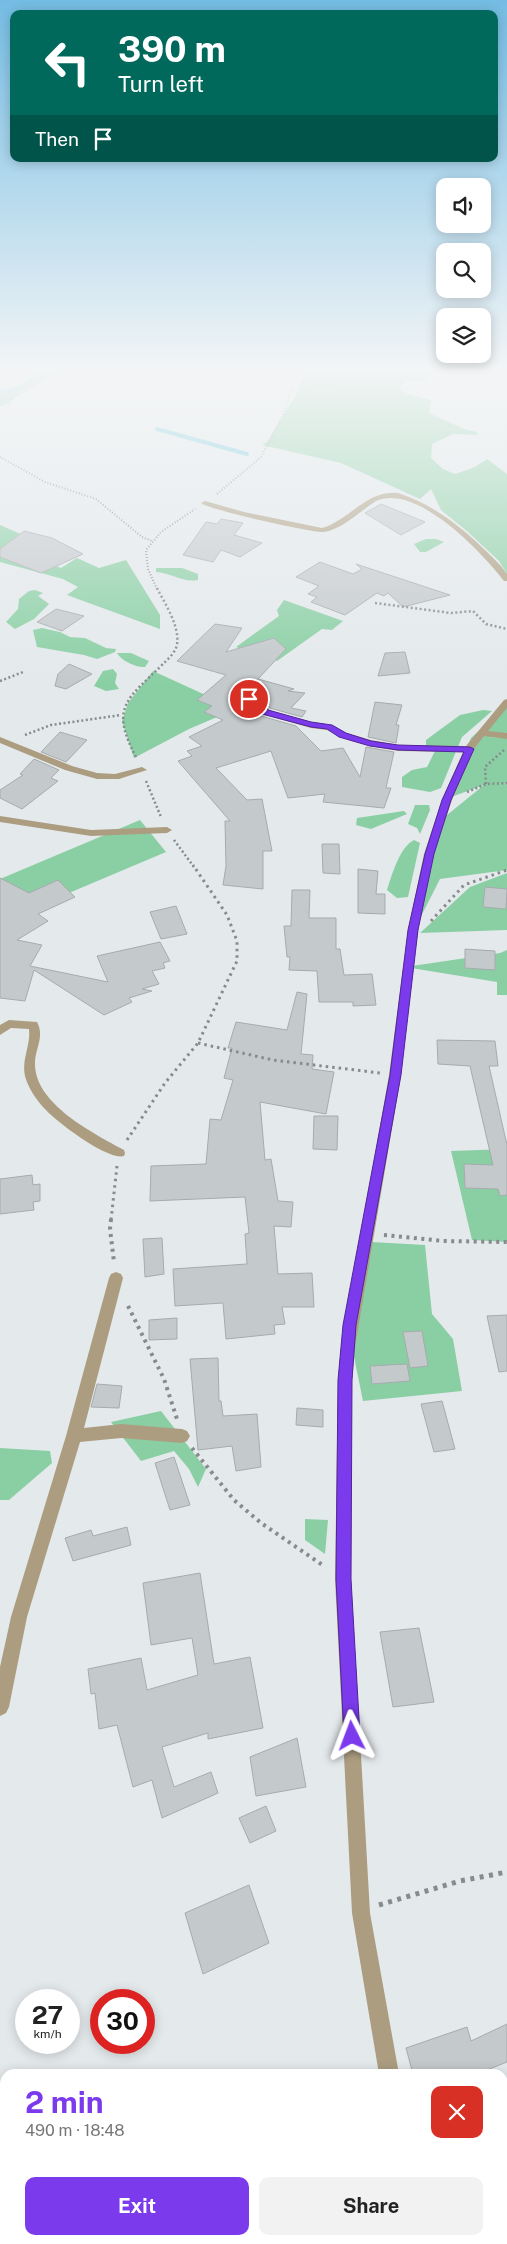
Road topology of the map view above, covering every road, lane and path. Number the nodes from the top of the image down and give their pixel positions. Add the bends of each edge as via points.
1 (32, 475) edge
2 (239, 475) edge
3 (205, 503) junction
4 (152, 541) junction
5 (507, 579) edge
6 (375, 603) dead end
7 (507, 629) edge
8 (23, 672) dead end
9 (0, 681) edge
10 (249, 699) dead end
11 (507, 702) edge
12 (121, 715) junction
13 (480, 733) junction
14 (507, 736) edge
15 (3, 740) edge
16 (470, 749) junction
17 (507, 750) edge
18 (142, 770) junction
19 (507, 782) edge
20 (486, 784) junction
21 (446, 800) junction
22 (0, 819) edge
23 (167, 830) junction
24 (507, 870) edge
25 (413, 930) junction
26 (0, 1031) edge
27 (198, 1043) junction
28 (395, 1075) junction
29 (119, 1153) junction
30 (368, 1234) junction
31 (507, 1242) edge
32 (116, 1278) junction
33 (74, 1436) junction
34 (182, 1436) junction
35 (344, 1579) junction
36 (0, 1708) edge
37 (507, 1872) edge
38 (361, 1913) junction
39 (388, 2069) edge

1 - 4 path via 96,499 142,537
2 - 3 path
3 - 4 path
3 - 5 street via 322,530 330,528 364,503 392,494 432,510 457,527
4 - 12 path via 146,551 146,564 174,624 177,642 168,660 127,703
6 - 7 path via 451,613 473,611 486,624
8 - 9 path
10 - 16 street via 260,702 265,712 329,727 342,735 370,743 398,748
11 - 13 street
12 - 15 path via 52,724
12 - 18 path via 128,741
13 - 14 street
13 - 16 street
15 - 18 street via 46,760 93,775 114,777
16 - 21 street
17 - 20 path via 485,767
18 - 23 path
19 - 20 path
20 - 21 path
21 - 25 street via 429,854
22 - 23 street via 91,833
23 - 27 path via 222,907 236,941 237,961 232,977
24 - 25 path via 464,885 433,920
25 - 28 street
26 - 29 street via 9,1024 33,1025 36,1032 29,1064 32,1080 39,1092 75,1128
27 - 28 path via 273,1060
27 - 29 path via 138,1120
28 - 30 street
29 - 32 path via 110,1229
30 - 31 path via 443,1241
30 - 35 street via 350,1325 345,1380
32 - 33 street
32 - 34 path via 164,1379
33 - 34 street via 121,1431
33 - 36 street via 19,1617
34 - 35 path via 234,1500 261,1523
35 - 38 street
37 - 38 path via 384,1902
38 - 39 street

